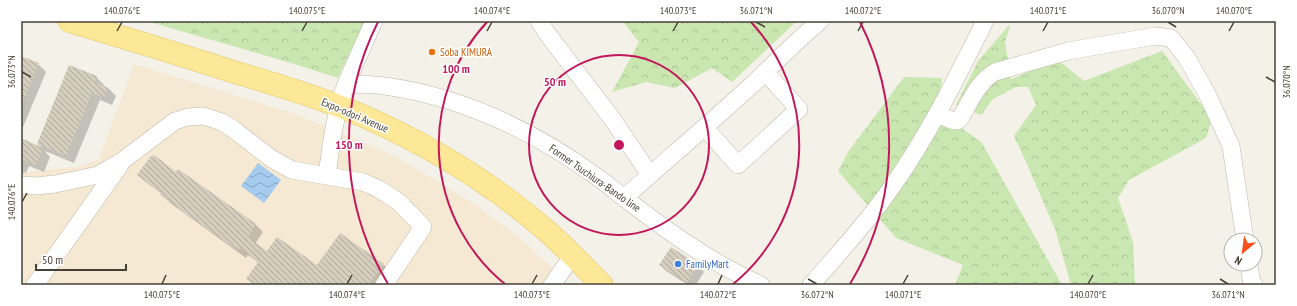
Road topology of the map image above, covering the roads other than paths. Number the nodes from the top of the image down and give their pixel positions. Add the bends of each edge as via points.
1 (69, 21) edge
2 (374, 21) edge
3 (539, 21) edge
4 (820, 21) edge
5 (985, 21) edge
6 (766, 72) junction
7 (346, 84) junction
8 (338, 106) junction
9 (937, 114) junction
10 (705, 128) junction
11 (122, 161) junction
12 (650, 175) junction
13 (327, 176) junction
14 (21, 185) edge
15 (624, 198) junction
16 (1244, 232) edge
17 (573, 255) junction
18 (1250, 272) edge
19 (35, 285) edge
20 (384, 285) edge
21 (552, 285) edge
22 (602, 285) edge
23 (761, 285) edge
24 (811, 285) edge
25 (1254, 285) edge

1 - 8 main road, Expo-odori Avenue
2 - 7 street
3 - 12 street
4 - 6 street
5 - 9 street
6 - 10 street
6 - 10 street via 799,109 744,160 738,165
7 - 8 street
7 - 15 street, Former Tsuchiura-Bando line via 385,86 423,93 492,116 550,146 598,177
8 - 13 street
8 - 17 main road, Expo-odori Avenue via 429,149 471,175 518,208
9 - 16 street via 957,121 979,86 995,72 1068,51 1155,36 1171,38 1187,58 1231,146
9 - 24 street via 889,191
10 - 12 street
11 - 13 street via 175,121 203,116 233,128 272,159 292,170
11 - 14 street via 98,175 55,184
11 - 19 street
12 - 15 street
13 - 20 street via 363,182 379,189 399,202 423,227
15 - 23 street, Former Tsuchiura-Bando line via 681,240 719,264
17 - 21 street
17 - 22 main road, Expo-odori Avenue
18 - 25 street

